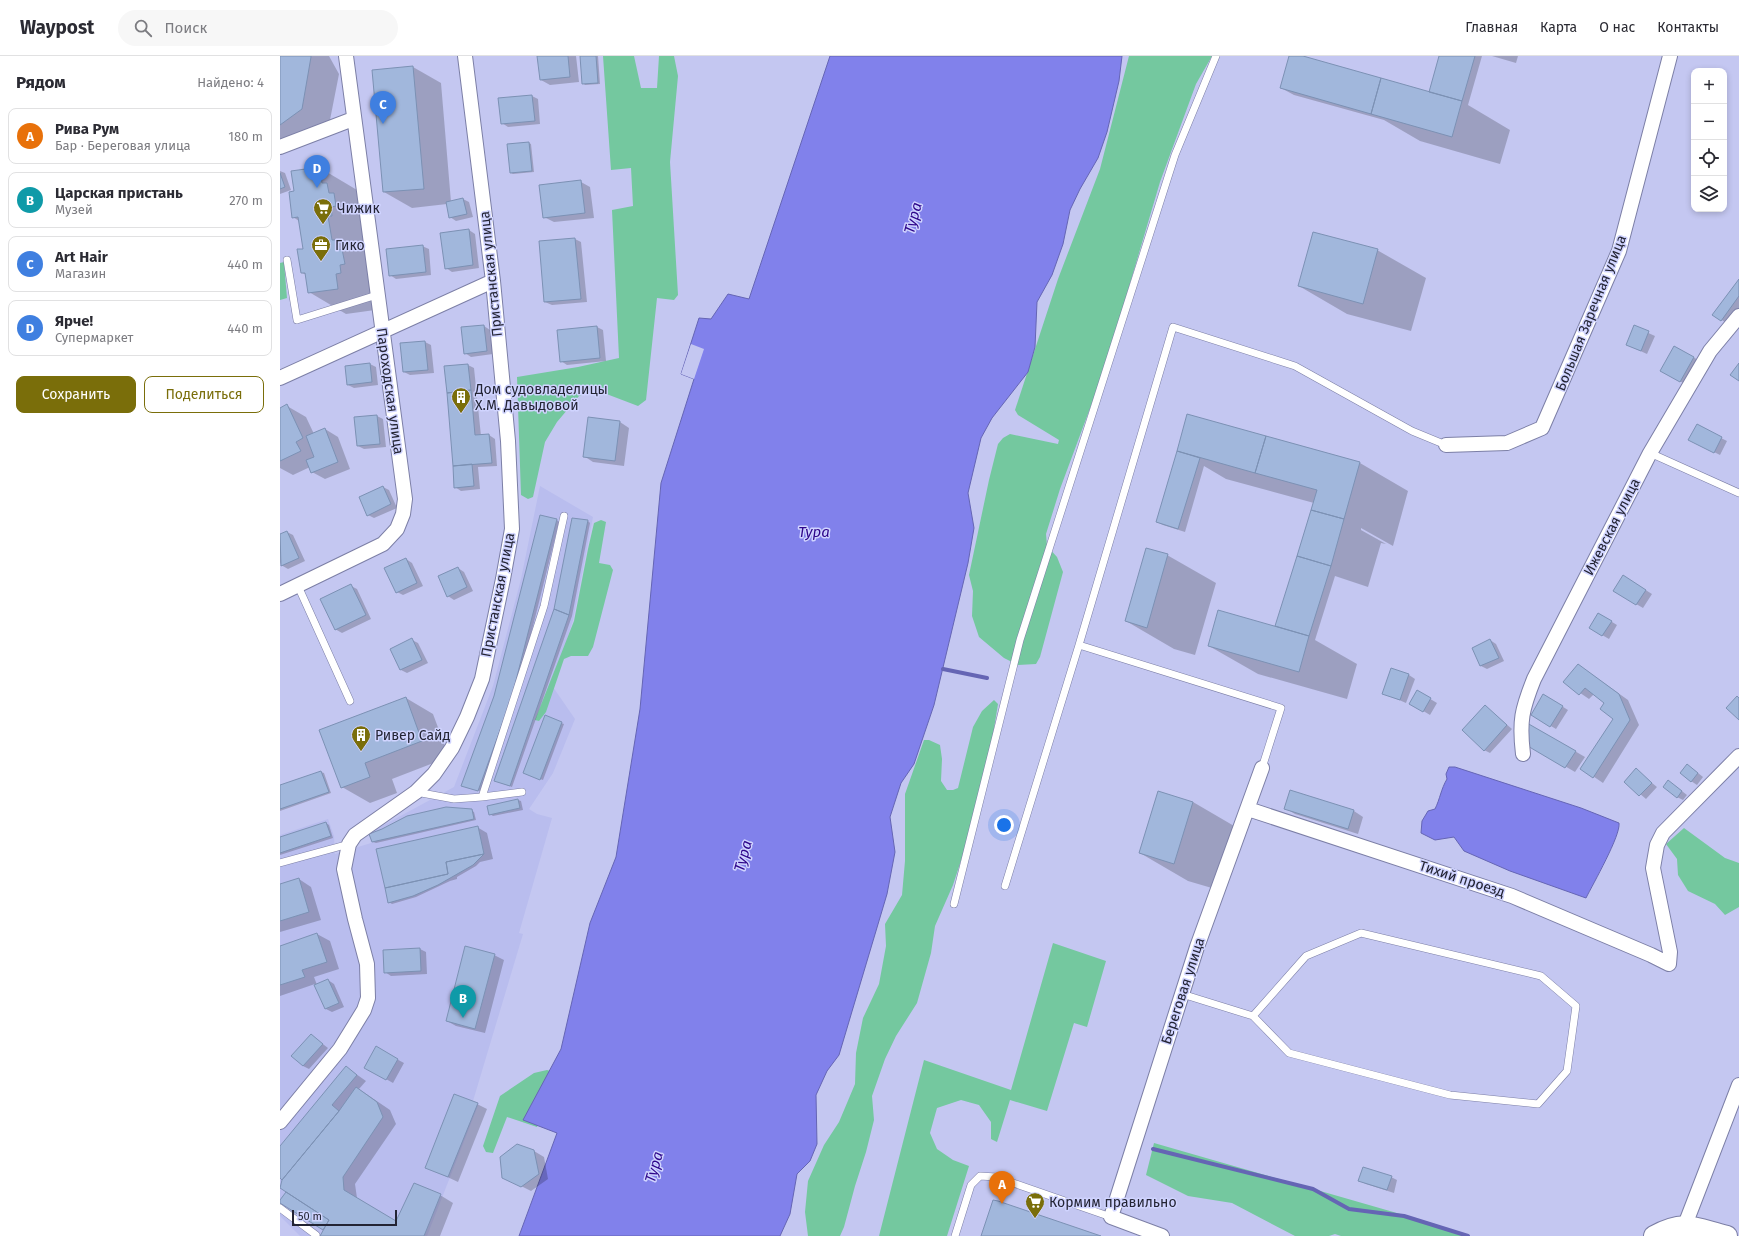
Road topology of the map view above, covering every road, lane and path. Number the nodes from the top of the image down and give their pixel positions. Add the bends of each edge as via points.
1 (346, 56) edge
2 (465, 56) edge
3 (1216, 56) edge
4 (1670, 56) edge
5 (354, 119) junction
6 (280, 147) edge
7 (287, 260) dead end
8 (493, 281) junction
9 (377, 295) junction
10 (1739, 316) edge
11 (382, 331) junction
12 (280, 378) edge
13 (1446, 445) joint
14 (1650, 453) junction
15 (1739, 493) edge
16 (564, 516) dead end
17 (298, 586) junction
18 (280, 594) edge
19 (1079, 645) junction
20 (350, 701) dead end
21 (1523, 754) dead end
22 (1739, 756) edge
23 (1262, 768) joint
24 (416, 792) junction
25 (522, 792) dead end
26 (482, 797) junction
27 (1248, 809) junction
28 (349, 844) junction
29 (280, 863) edge
30 (1005, 886) dead end
31 (954, 904) dead end
32 (1182, 994) junction
33 (1253, 1016) junction
34 (1739, 1085) edge
35 (280, 1122) edge
36 (280, 1208) edge
37 (1111, 1217) junction
38 (1685, 1225) junction
39 (316, 1235) edge
40 (955, 1236) edge
41 (1162, 1236) edge
42 (1654, 1236) edge
43 (1727, 1236) edge

1 - 5 street, Пароходская улица
2 - 8 street, Пристанская улица
3 - 31 lane via 1175,155 1020,640
4 - 13 street, Большая Заречная улица via 1619,251 1542,428 1507,443
5 - 6 street
5 - 9 street, Пароходская улица
7 - 9 lane via 297,320
8 - 11 street
8 - 24 street, Пристанская улица via 508,441 512,529 482,679 452,748 434,774
9 - 11 street, Пароходская улица
10 - 14 street, Ижевская улица via 1710,351
11 - 12 street
11 - 17 street, Пароходская улица via 405,499 403,514 397,529 383,544
13 - 19 lane via 1412,431 1295,366 1173,327
14 - 15 lane
14 - 21 street, Ижевская улица via 1534,679 1524,703 1520,725
16 - 26 lane via 544,606
17 - 18 street, Пароходская улица
17 - 20 lane
19 - 23 lane via 1280,708
19 - 30 lane
22 - 27 street, Тихий проезд via 1663,833 1657,845 1653,868 1670,952 1669,964 1512,896
23 - 27 street, Береговая улица
24 - 26 lane via 454,799
24 - 28 street, Пристанская улица via 355,835
25 - 26 lane
27 - 32 street, Береговая улица
28 - 29 lane
28 - 35 street via 344,869 367,964 368,998 364,1010 340,1048
32 - 33 lane
32 - 37 street, Береговая улица
33 - 33 lane via 1306,956 1361,933 1541,976 1576,1006 1567,1071 1538,1104 1450,1095 1289,1052
34 - 38 street
36 - 39 lane
37 - 40 lane via 996,1177 980,1176 971,1185
37 - 41 street
38 - 42 street via 1667,1229
38 - 43 street

